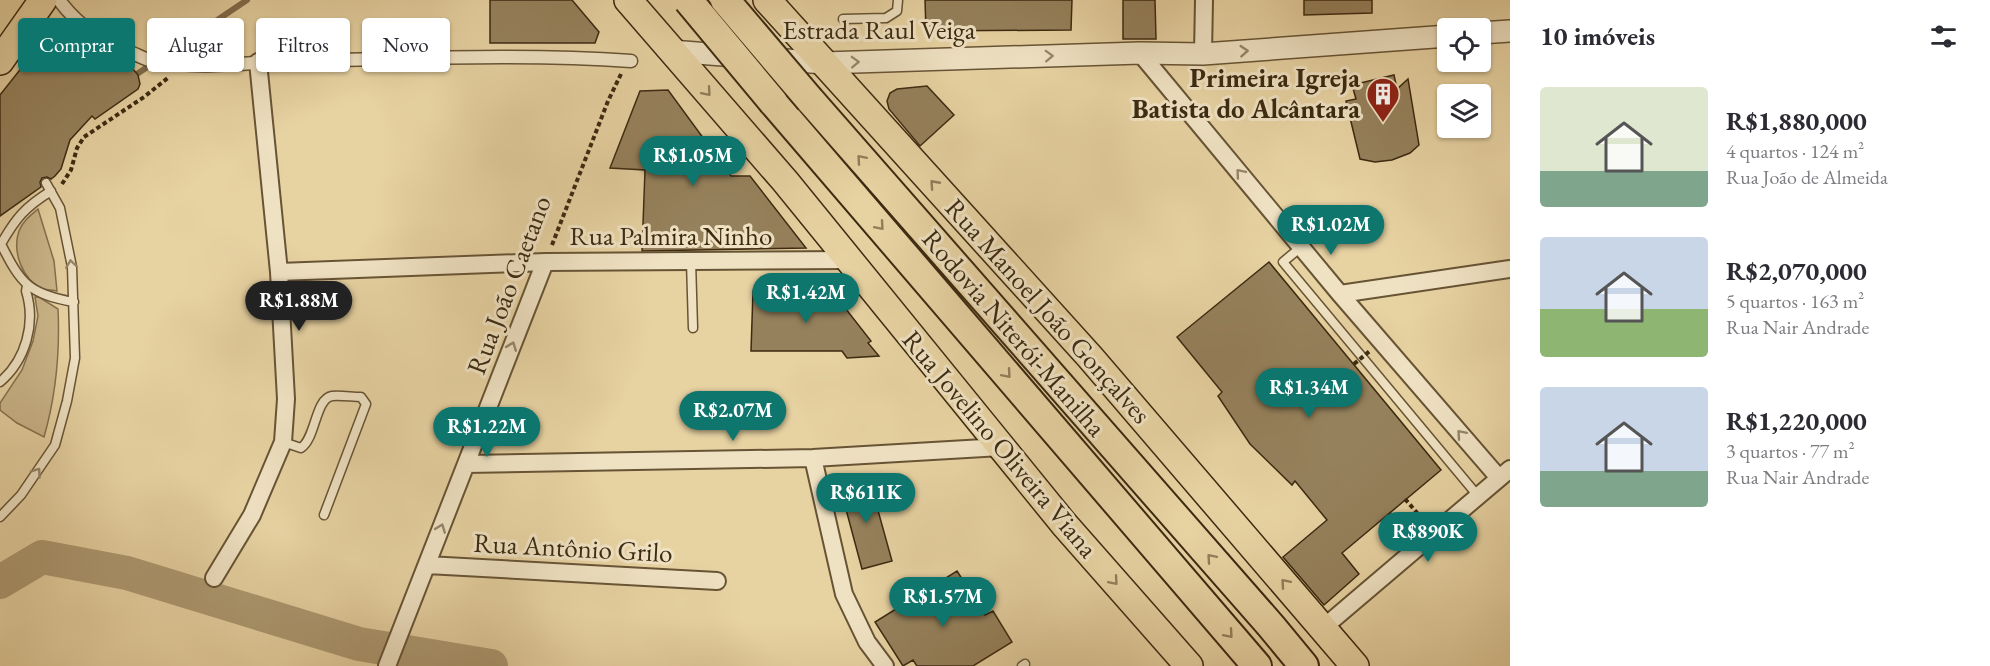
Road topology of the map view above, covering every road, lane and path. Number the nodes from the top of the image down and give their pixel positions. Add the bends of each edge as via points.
1 (43, 0) edge
2 (59, 0) edge
3 (628, 0) edge
4 (688, 0) edge
5 (724, 0) edge
6 (767, 0) edge
7 (898, 0) edge
8 (1204, 0) edge
9 (843, 19) dead end
10 (1510, 31) edge
11 (1491, 32) edge
12 (1437, 37) edge
13 (670, 51) junction
14 (1140, 53) junction
15 (1203, 54) junction
16 (147, 59) edge
17 (350, 60) edge
18 (0, 61) edge
19 (631, 61) joint
20 (824, 63) junction
21 (176, 72) edge
22 (259, 72) edge
23 (48, 187) junction
24 (0, 244) edge
25 (1301, 247) junction
26 (849, 260) junction
27 (691, 261) junction
28 (545, 262) junction
29 (1510, 269) edge
30 (279, 272) junction
31 (27, 286) junction
32 (1340, 294) junction
33 (74, 302) junction
34 (693, 328) dead end
35 (1371, 350) dead end
36 (1354, 364) dead end
37 (0, 382) edge
38 (283, 442) junction
39 (1001, 447) junction
40 (813, 458) junction
41 (466, 464) junction
42 (1505, 474) edge
43 (1478, 496) junction
44 (1405, 499) dead end
45 (1389, 513) dead end
46 (324, 515) dead end
47 (1419, 515) dead end
48 (0, 517) edge
49 (1402, 529) dead end
50 (427, 565) junction
51 (214, 578) dead end
52 (717, 581) dead end
53 (1323, 628) junction
54 (389, 662) edge
55 (885, 666) edge
56 (1189, 666) edge
57 (1257, 666) edge
58 (1304, 666) edge
59 (1355, 666) edge

1 - 18 main road
2 - 16 street via 85,28
3 - 13 main road, Rua Jovelino Oliveira Viana
4 -> 57 highway, Rodovia Niterói-Manilha, bridge
58 -> 5 highway, Rodovia Niterói-Manilha, bridge
6 - 20 main road, Rua Manoel João Gonçalves
7 - 9 lane via 897,11 886,18
8 - 15 street
10 - 11 street
15 -> 12 street, Estrada Raul Veiga
13 - 20 street, Estrada Raul Veiga
13 -> 26 main road, Rua Jovelino Oliveira Viana
14 - 15 street, Estrada Raul Veiga
20 -> 14 street, Estrada Raul Veiga
25 -> 14 street
17 - 19 street via 554,56
19 - 28 path, Rua João Caetano via 622,70 608,101
53 -> 20 main road, Rua Manoel João Gonçalves via 1090,357
21 - 23 path via 84,137 64,183
22 - 30 street
23 - 24 lane via 17,216
33 -> 23 lane via 65,230 60,208
24 - 31 lane
25 - 32 street
25 - 43 lane via 1283,262
26 - 27 street, Rua Palmira Ninho
26 - 39 main road, Rua Jovelino Oliveira Viana
27 - 28 street, Rua Palmira Ninho
27 - 34 lane
28 - 30 street, Rua Palmira Ninho
41 -> 28 street, Rua João Caetano
29 - 32 street
30 - 38 street via 286,399
31 - 33 lane via 43,295
31 - 37 lane via 31,321 27,340 17,362
42 -> 32 street
48 -> 33 lane via 21,495 56,445 75,358
35 - 36 path, bridge
38 - 46 lane via 301,448 307,444 323,401 329,396 361,397 366,404
38 - 51 street via 252,515
39 - 40 street
39 -> 56 main road, Rua Jovelino Oliveira Viana
40 - 41 street
40 - 55 street via 844,594 867,642
50 -> 41 street, Rua João Caetano
42 - 43 street
43 - 53 street
44 - 47 path
45 - 49 path
50 - 52 street, Rua Antônio Grilo
50 - 54 street, Rua João Caetano
53 - 59 main road, Rua Manoel João Gonçalves

